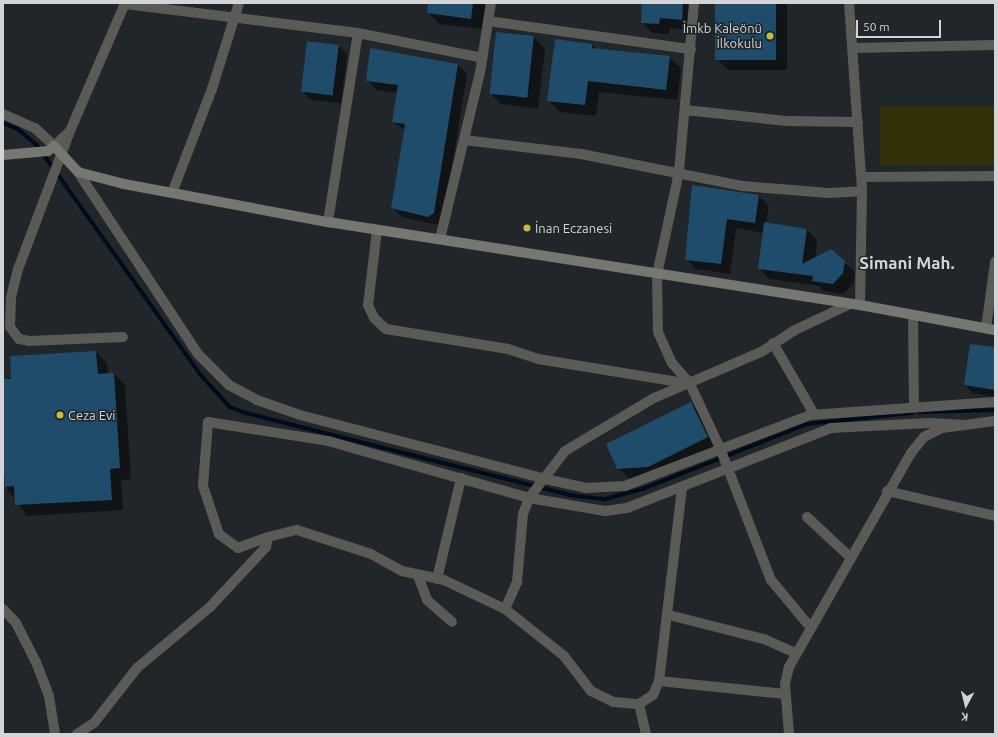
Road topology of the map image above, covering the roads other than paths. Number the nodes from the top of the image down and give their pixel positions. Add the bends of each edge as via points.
1 (125, 3) edge
2 (239, 3) edge
3 (491, 3) edge
4 (694, 3) edge
5 (849, 3) edge
6 (234, 19) junction
7 (488, 21) junction
8 (358, 33) junction
9 (995, 45) edge
10 (853, 48) junction
11 (691, 49) junction
12 (483, 58) junction
13 (685, 110) junction
14 (3, 114) edge
15 (858, 122) junction
16 (70, 131) junction
17 (464, 140) junction
18 (51, 148) junction
19 (3, 155) edge
20 (63, 156) junction
21 (78, 172) junction
22 (679, 172) junction
23 (995, 176) edge
24 (862, 177) junction
25 (862, 191) junction
26 (172, 193) junction
27 (328, 222) junction
28 (377, 230) junction
29 (440, 239) junction
30 (995, 262) edge
31 (657, 275) junction
32 (855, 304) junction
33 (913, 315) junction
34 (990, 329) edge
35 (123, 337) dead end
36 (773, 343) junction
37 (690, 384) junction
38 (995, 402) edge
39 (914, 405) junction
40 (814, 414) junction
41 (995, 421) edge
42 (962, 425) junction
43 (723, 458) junction
44 (461, 478) junction
45 (539, 480) junction
46 (682, 487) junction
47 (887, 491) junction
48 (531, 495) junction
49 (995, 516) edge
50 (807, 517) dead end
51 (268, 537) junction
52 (852, 558) junction
53 (418, 576) junction
54 (437, 579) junction
55 (3, 609) edge
56 (505, 609) junction
57 (669, 614) junction
58 (452, 622) dead end
59 (810, 628) junction
60 (796, 653) junction
61 (659, 681) junction
62 (785, 694) junction
63 (639, 704) junction
64 (55, 734) edge
65 (78, 734) edge
66 (646, 734) edge
67 (789, 734) edge

1 - 6 street
1 - 16 street
2 - 6 street
3 - 7 street
4 - 11 street
5 - 10 street
6 - 8 street
6 - 26 street
7 - 11 street
7 - 12 street
8 - 12 street
8 - 27 street
9 - 10 street
10 - 15 street
11 - 13 street
12 - 17 street
13 - 15 street via 787,121
13 - 22 street
14 - 18 street via 35,128
15 - 24 street
16 - 18 street
16 - 20 street
17 - 22 street via 581,154
17 - 29 street
18 - 19 street
18 - 20 street
20 - 21 street
20 - 35 street via 18,269 11,298 10,327 18,339 29,341
21 - 26 street
21 - 45 street via 198,354 217,376 238,391 300,415
22 - 25 street via 780,190
22 - 31 street
23 - 24 street
24 - 25 street
25 - 32 street
26 - 27 street
27 - 28 street
28 - 29 street
28 - 37 street via 368,305 374,318 386,329 508,349 545,361
29 - 31 street
30 - 34 street
31 - 32 street
31 - 37 street via 658,332 672,363
32 - 33 street
32 - 36 street
33 - 34 street
33 - 39 street
36 - 37 street
36 - 40 street
37 - 43 street
37 - 45 street via 654,398 581,439 565,450
38 - 39 street
39 - 40 street
40 - 43 street
41 - 42 street
42 - 43 street via 922,423 831,428
42 - 47 street via 924,437
43 - 45 street via 625,486 586,488
43 - 46 street
43 - 59 street via 771,580
44 - 48 street
44 - 51 street via 328,441 208,422 203,486 219,534 238,548
44 - 54 street
45 - 48 street
46 - 48 street via 627,508 605,511
46 - 57 street
47 - 49 street
47 - 52 street
48 - 56 street via 523,514 517,582
50 - 52 street
51 - 53 street via 297,530 311,532
51 - 65 street via 266,547 210,607 137,668 94,723
52 - 59 street
53 - 54 street
53 - 58 street via 427,600
54 - 56 street
55 - 64 street via 16,623 36,662 49,696
56 - 63 street via 564,656 591,691 614,702
57 - 60 street via 764,640
57 - 61 street
59 - 60 street
60 - 62 street
61 - 62 street
61 - 63 street via 653,695
62 - 67 street
63 - 66 street

